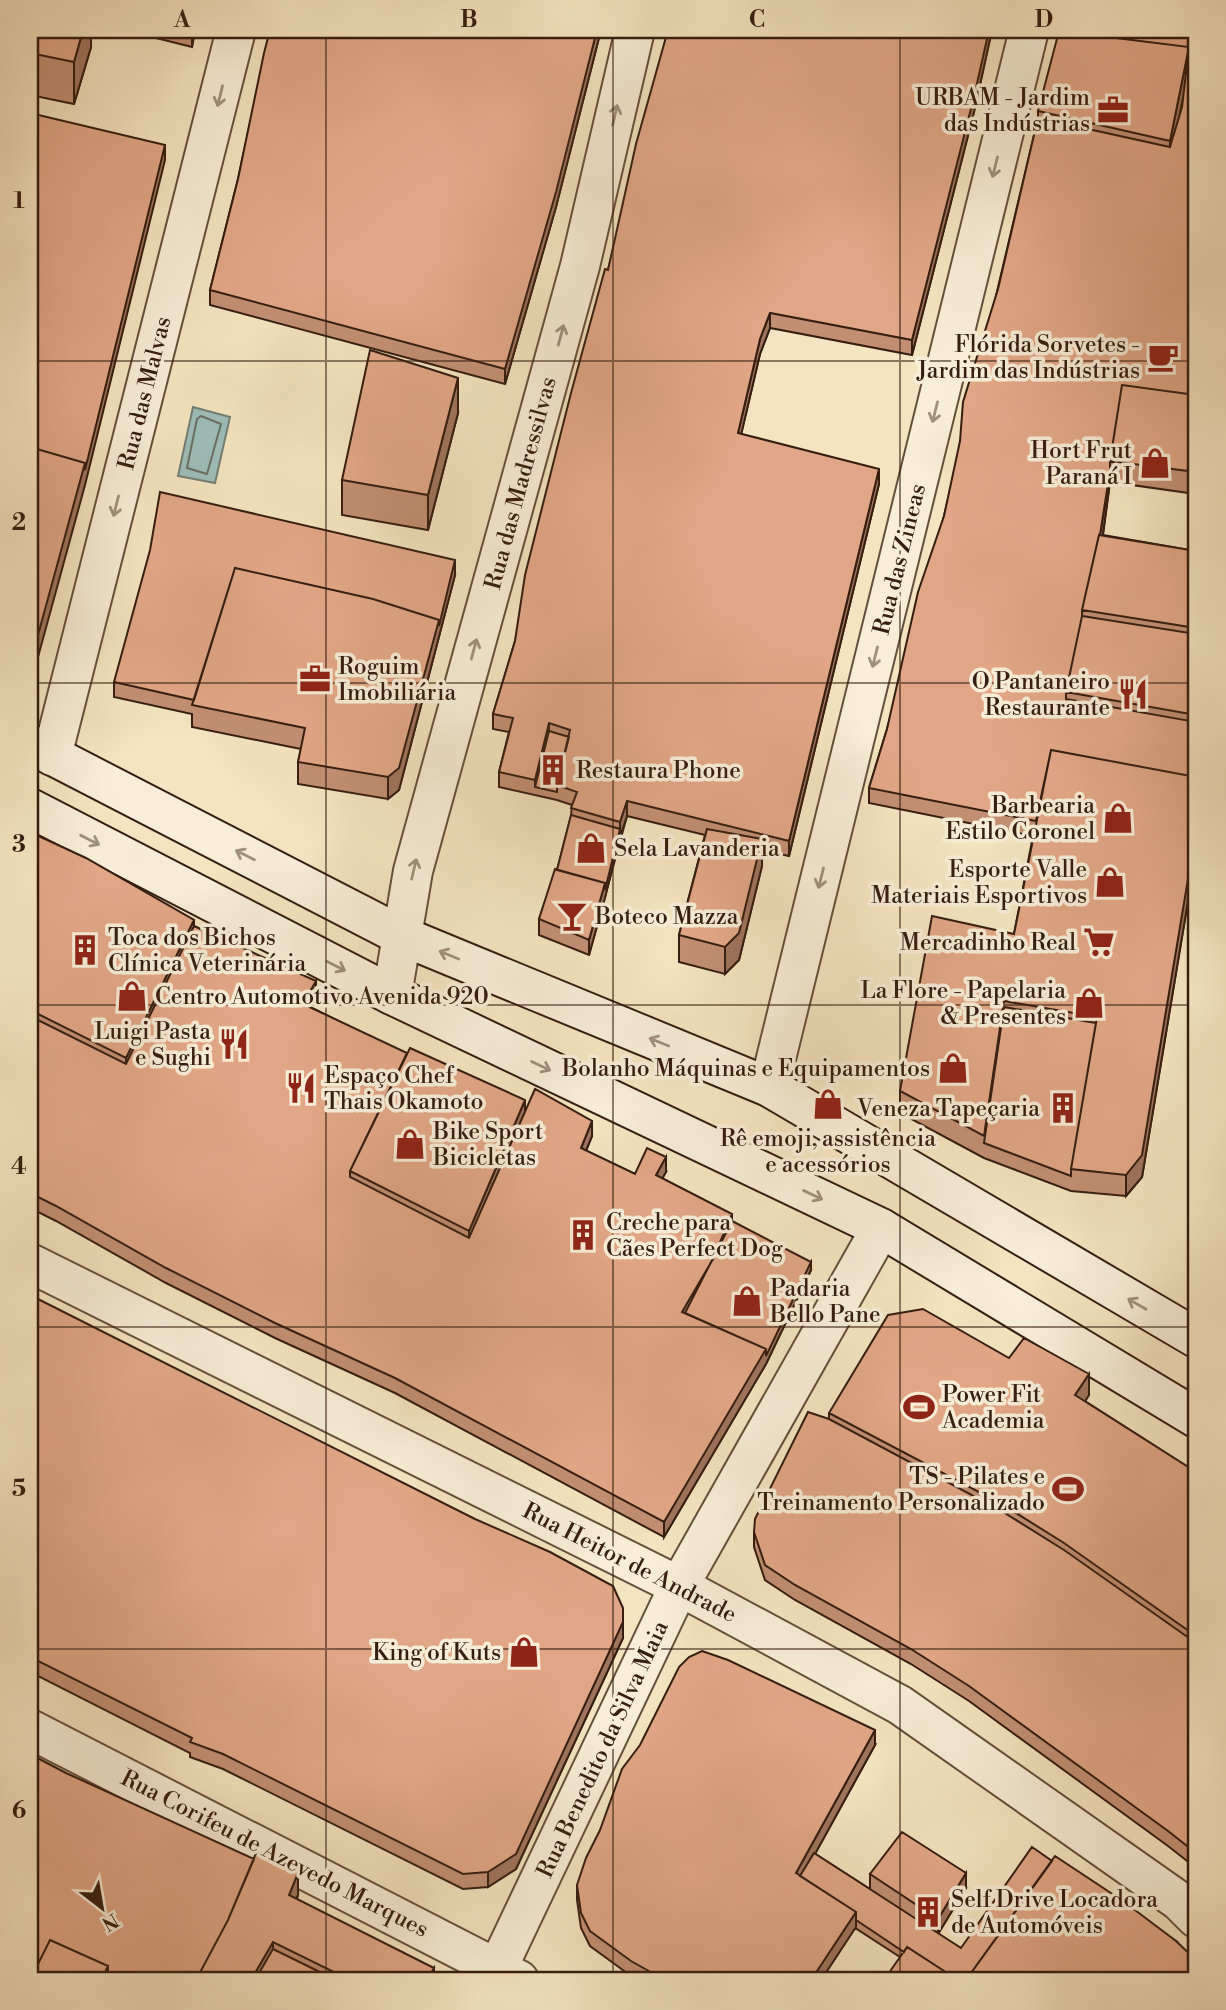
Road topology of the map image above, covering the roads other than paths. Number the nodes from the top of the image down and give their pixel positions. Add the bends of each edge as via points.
1 (236, 30) edge
2 (635, 30) edge
3 (1029, 30) edge
4 (41, 750) edge
5 (30, 808) edge
6 (402, 936) junction
7 (392, 995) junction
8 (769, 1087) junction
9 (881, 1228) junction
10 (30, 1263) edge
11 (1196, 1339) edge
12 (1194, 1412) edge
13 (679, 1586) junction
14 (30, 1728) edge
15 (1196, 1918) edge
16 (503, 1977) edge

1 -> 4 street, Rua das Malvas
6 -> 2 street, Rua das Madressilvas via 413,871 580,266
3 -> 8 street, Rua das Zineas
6 -> 4 street
5 -> 7 street
6 - 7 street, Rua das Madressilvas
8 -> 6 street
7 -> 9 street
11 -> 8 street
9 - 12 street
9 - 13 street, Rua Benedito da Silva Maia
10 - 13 street, Rua Heitor de Andrade
13 - 15 street, Rua Heitor de Andrade via 900,1705 1179,1901
13 - 16 street, Rua Benedito da Silva Maia
14 - 16 street, Rua Corifeu de Azevedo Marques

